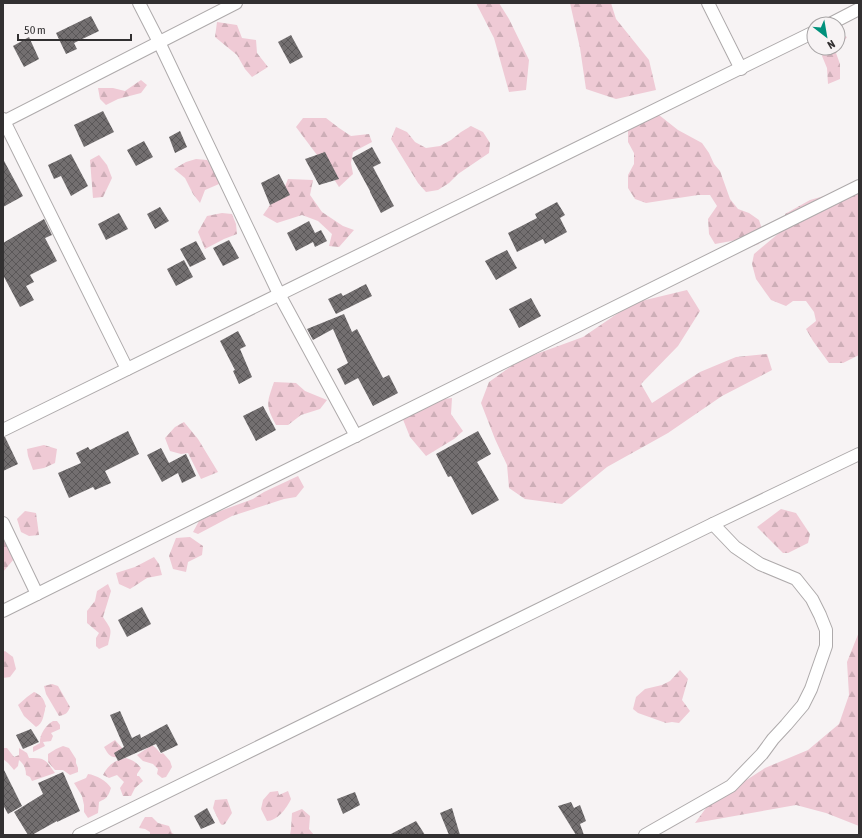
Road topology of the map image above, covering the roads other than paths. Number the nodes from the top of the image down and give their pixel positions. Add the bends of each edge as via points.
1 (138, 3) edge
2 (236, 3) edge
3 (708, 3) edge
4 (859, 10) edge
5 (846, 16) edge
6 (806, 36) edge
7 (159, 42) junction
8 (741, 69) junction
9 (3, 121) edge
10 (859, 186) edge
11 (279, 294) junction
12 (127, 369) junction
13 (3, 430) edge
14 (356, 436) junction
15 (859, 454) edge
16 (3, 523) edge
17 (713, 524) junction
18 (37, 594) junction
19 (3, 611) edge
20 (80, 835) edge
21 (644, 835) edge

1 - 7 street
2 - 7 street
3 - 8 street
4 - 5 street
6 - 8 street
7 - 9 street
7 - 11 street
8 - 11 street
9 - 12 street
10 - 14 street
11 - 12 street
11 - 14 street
12 - 13 street
14 - 18 street
15 - 17 street
16 - 18 street
17 - 20 street
17 - 21 street via 735,547 760,564 796,579 812,598 820,615 826,630 826,646 803,705 762,754 731,786
18 - 19 street

